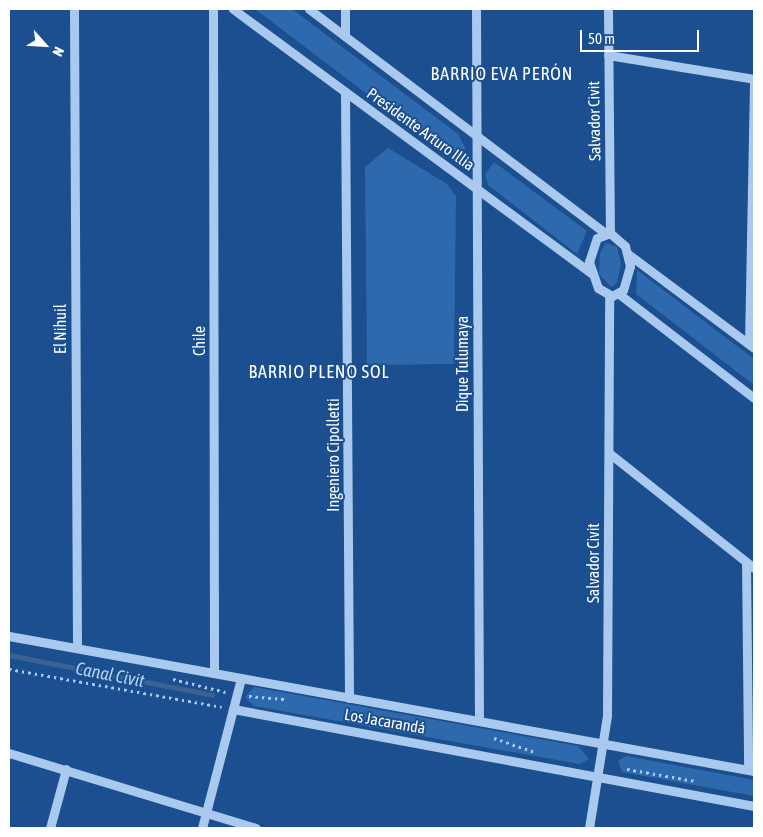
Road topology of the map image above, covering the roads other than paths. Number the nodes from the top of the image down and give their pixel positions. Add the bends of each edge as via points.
1 (74, 9) edge
2 (213, 9) edge
3 (233, 9) edge
4 (309, 9) edge
5 (345, 9) edge
6 (476, 9) edge
7 (608, 9) edge
8 (345, 36) junction
9 (608, 55) junction
10 (754, 79) edge
11 (345, 92) junction
12 (476, 135) junction
13 (476, 187) junction
14 (608, 233) junction
15 (628, 254) junction
16 (591, 273) junction
17 (619, 294) junction
18 (609, 296) junction
19 (752, 346) edge
20 (754, 398) edge
21 (609, 453) junction
22 (746, 562) junction
23 (754, 568) edge
24 (9, 636) edge
25 (77, 648) junction
26 (214, 672) junction
27 (240, 678) junction
28 (349, 698) junction
29 (233, 709) junction
30 (479, 719) junction
31 (604, 743) junction
32 (9, 752) edge
33 (66, 769) junction
34 (751, 770) edge
35 (599, 774) junction
36 (754, 806) edge
37 (206, 815) junction
38 (50, 828) edge
39 (202, 828) edge
40 (256, 828) edge
41 (589, 828) edge

1 - 25 street, El Nihuil
2 - 26 street, Chile
3 - 11 street, Presidente Arturo Illia
4 - 8 street, Presidente Arturo Illia
5 - 8 street
6 - 12 street, Dique Tulumaya
7 - 9 street, Salvador Civit
8 - 12 street, Presidente Arturo Illia
9 - 10 street
9 - 14 street, Salvador Civit
10 - 19 street
11 - 13 street, Presidente Arturo Illia
11 - 28 street, Ingeniero Cipolletti
12 - 13 street, Dique Tulumaya
12 - 14 street, Presidente Arturo Illia
13 - 16 street, Presidente Arturo Illia
13 - 30 street, Dique Tulumaya
14 - 15 street, Presidente Arturo Illia
14 - 16 street via 594,244
15 - 17 street via 629,277
15 - 19 street
16 - 18 street, Presidente Arturo Illia via 598,288
17 - 18 street
17 - 20 street
18 - 21 street, Salvador Civit
21 - 22 street
21 - 31 street, Salvador Civit
22 - 23 street
22 - 34 street
24 - 25 street, Los Jacarandá
25 - 26 street, Los Jacarandá
26 - 27 street, Los Jacarandá
27 - 28 street, Los Jacarandá
27 - 29 street
28 - 30 street, Los Jacarandá
29 - 35 street, Los Jacarandá
29 - 37 street
30 - 31 street, Los Jacarandá
31 - 34 street, Los Jacarandá
31 - 35 street, Salvador Civit
32 - 33 street
33 - 37 street
33 - 38 street
35 - 36 street, Los Jacarandá
35 - 41 street, Salvador Civit
37 - 39 street
37 - 40 street

